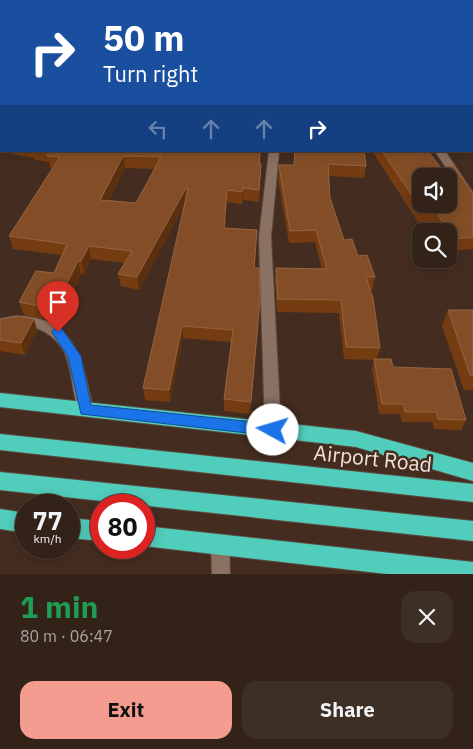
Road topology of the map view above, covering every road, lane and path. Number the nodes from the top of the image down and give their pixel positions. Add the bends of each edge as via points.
1 (274, 152) edge
2 (441, 152) edge
3 (473, 201) edge
4 (0, 325) edge
5 (0, 400) edge
6 (86, 410) junction
7 (273, 430) junction
8 (0, 442) edge
9 (473, 472) edge
10 (0, 481) edge
11 (473, 493) edge
12 (0, 520) edge
13 (15, 522) edge
14 (473, 531) edge
15 (155, 537) edge
16 (220, 544) junction
17 (473, 572) edge
18 (221, 574) edge

1 - 7 street via 265,237
2 - 3 street
4 - 6 street via 19,320 43,324 58,332 74,356
5 - 6 highway
6 - 7 highway
7 - 9 highway via 356,439
8 - 11 highway, Airport Road
10 - 14 highway
12 - 13 highway
15 - 16 highway
16 - 17 highway
16 - 18 street

